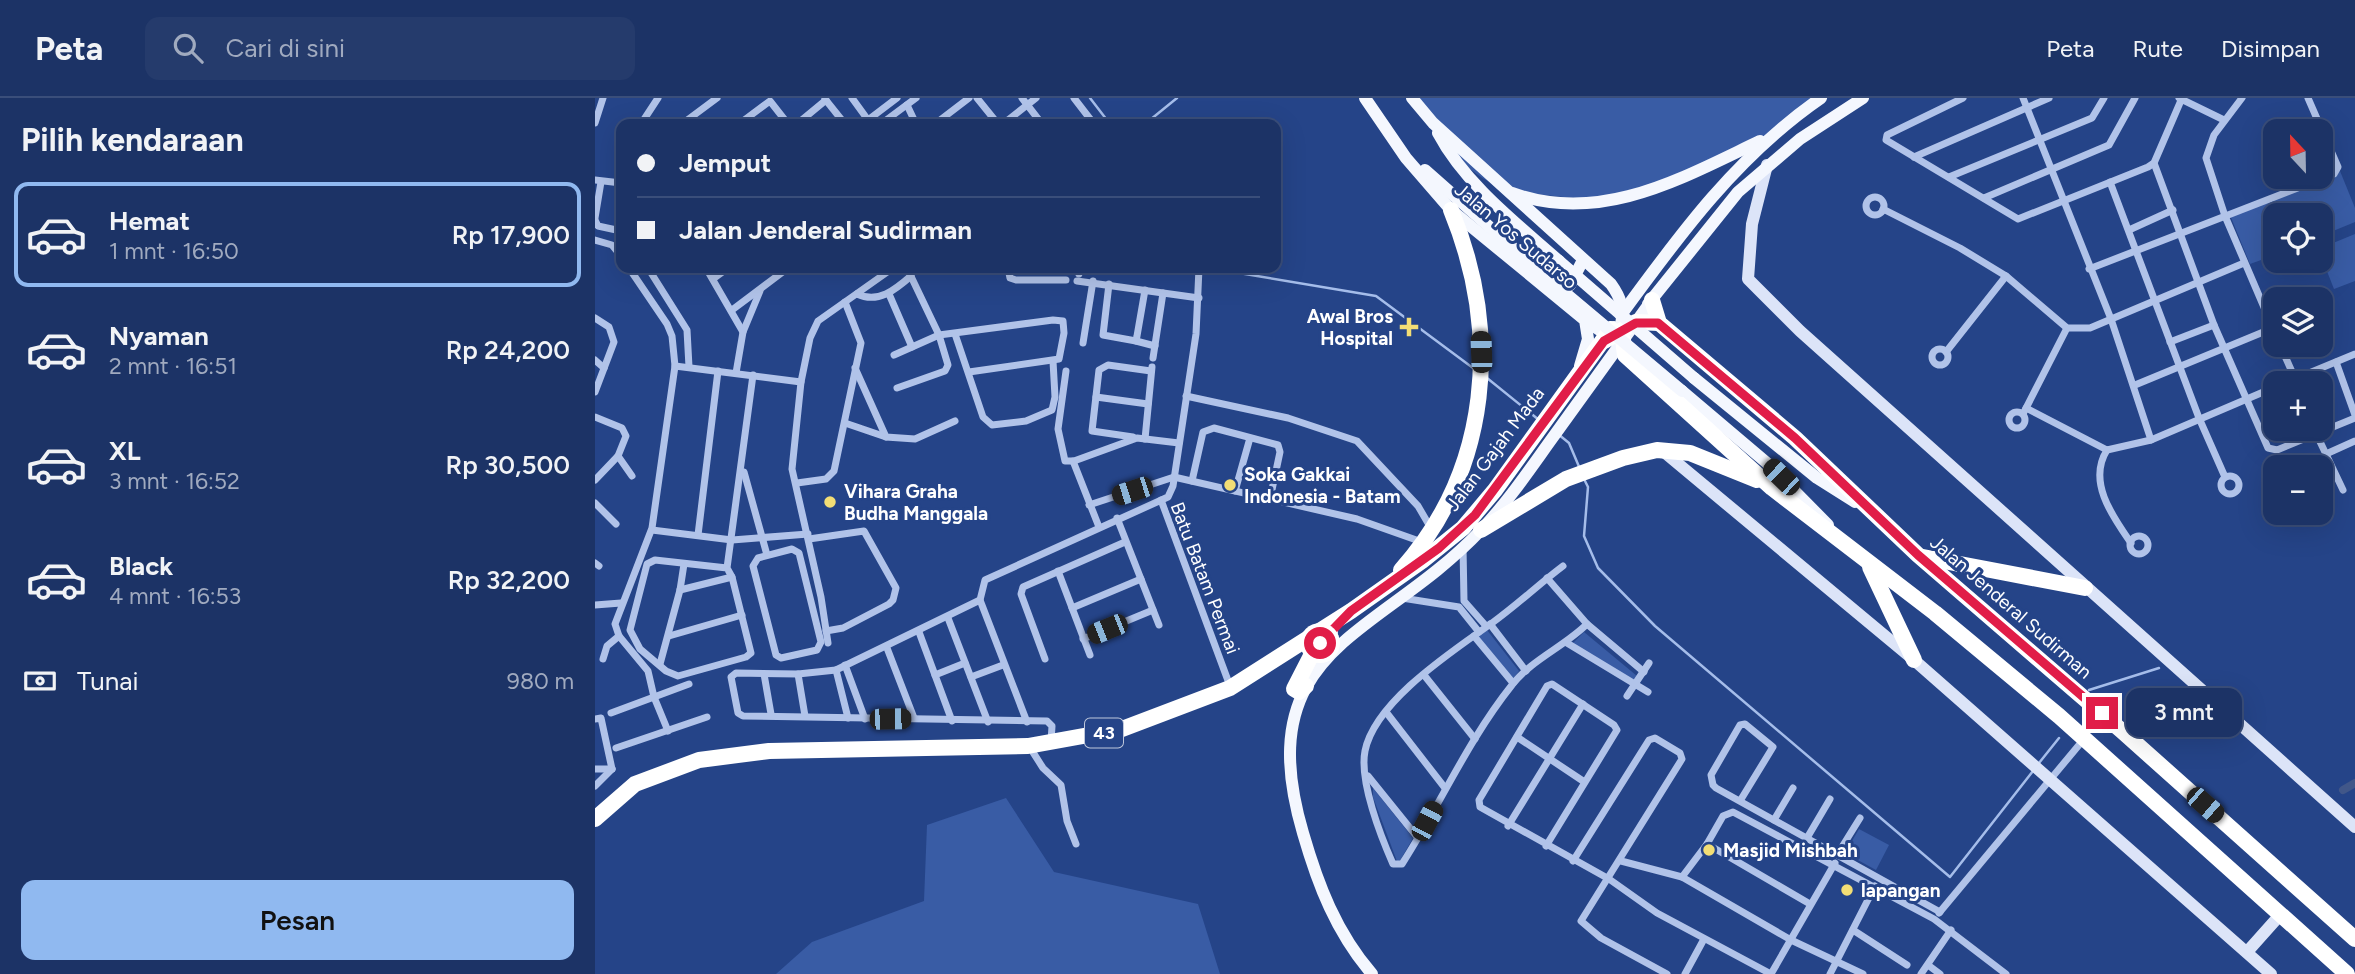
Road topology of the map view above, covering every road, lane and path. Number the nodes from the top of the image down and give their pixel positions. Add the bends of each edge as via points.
1 (603, 98) edge
2 (658, 98) edge
3 (717, 98) edge
4 (852, 98) edge
5 (897, 98) edge
6 (916, 98) edge
7 (969, 98) edge
8 (977, 98) edge
9 (1036, 98) edge
10 (1074, 98) edge
11 (1365, 98) edge
12 (1412, 98) edge
13 (1821, 98) edge
14 (1863, 98) edge
15 (1963, 98) edge
16 (2023, 98) edge
17 (2049, 98) edge
18 (2104, 98) edge
19 (2135, 98) edge
20 (2242, 98) edge
21 (2308, 98) edge
22 (769, 99) edge
23 (825, 99) edge
24 (2181, 99) edge
25 (1025, 101) edge
26 (907, 105) junction
27 (2026, 107) junction
28 (644, 119) edge
29 (689, 119) edge
30 (745, 119) edge
31 (784, 119) edge
32 (803, 119) edge
33 (841, 119) edge
34 (867, 119) edge
35 (869, 119) edge
36 (888, 119) edge
37 (914, 119) edge
38 (942, 119) edge
39 (993, 119) edge
40 (1003, 119) edge
41 (1038, 119) edge
42 (1090, 119) edge
43 (2224, 120) junction
44 (595, 123) edge
45 (1433, 123) junction
46 (1772, 135) junction
47 (2039, 138) junction
48 (1914, 157) junction
49 (1408, 161) junction
50 (2154, 163) junction
51 (1767, 165) junction
52 (2052, 167) junction
53 (1949, 177) junction
54 (598, 181) edge
55 (2110, 182) junction
56 (616, 183) edge
57 (1505, 190) junction
58 (1984, 198) junction
59 (2065, 200) junction
60 (1883, 209) dead end
61 (1451, 210) junction
62 (2173, 210) junction
63 (2225, 216) junction
64 (595, 219) edge
65 (616, 230) edge
66 (2129, 230) junction
67 (2180, 232) junction
68 (595, 240) edge
69 (616, 250) edge
70 (2137, 250) junction
71 (1583, 260) junction
72 (2244, 263) junction
73 (2089, 269) junction
74 (632, 273) edge
75 (650, 273) edge
76 (709, 273) edge
77 (721, 273) edge
78 (782, 273) edge
79 (886, 273) edge
80 (908, 273) edge
81 (909, 273) edge
82 (1009, 273) edge
83 (1058, 273) edge
84 (1199, 273) edge
85 (1079, 274) edge
86 (2006, 276) junction
87 (713, 279) junction
88 (1057, 279) junction
89 (1066, 280) dead end
90 (1093, 281) junction
91 (2198, 282) junction
92 (1109, 284) junction
93 (761, 289) junction
94 (1145, 290) junction
95 (888, 293) junction
96 (1163, 293) junction
97 (1553, 293) junction
98 (857, 294) junction
99 (1199, 298) junction
100 (1652, 300) junction
101 (2155, 300) junction
102 (845, 302) junction
103 (2263, 306) edge
104 (732, 310) junction
105 (595, 318) edge
106 (2111, 318) junction
107 (1585, 320) junction
108 (1624, 323) junction
109 (1658, 323) junction
110 (2214, 325) junction
111 (2067, 328) junction
112 (743, 332) junction
113 (1085, 333) junction
114 (955, 334) junction
115 (939, 335) junction
116 (1103, 335) junction
117 (2263, 335) edge
118 (1136, 341) junction
119 (2170, 342) junction
120 (1083, 343) dead end
121 (1155, 346) junction
122 (912, 347) junction
123 (2224, 348) junction
124 (1946, 352) dead end
125 (1694, 354) junction
126 (2355, 354) edge
127 (894, 355) dead end
128 (1601, 355) junction
129 (595, 360) edge
130 (1053, 361) junction
131 (2336, 362) junction
132 (1152, 365) junction
133 (2179, 365) junction
134 (675, 366) junction
135 (689, 367) junction
136 (604, 368) junction
137 (855, 368) junction
138 (718, 371) junction
139 (1066, 371) dead end
140 (2317, 371) edge
141 (969, 372) junction
142 (736, 373) junction
143 (753, 376) junction
144 (1575, 376) junction
145 (801, 382) junction
146 (2135, 384) junction
147 (897, 388) dead end
148 (1674, 391) junction
149 (595, 392) edge
150 (2263, 392) edge
151 (1186, 396) junction
152 (1096, 397) junction
153 (2245, 400) junction
154 (1148, 404) junction
155 (2355, 416) edge
156 (595, 417) edge
157 (2199, 418) junction
158 (955, 421) dead end
159 (845, 423) junction
160 (2333, 424) edge
161 (2263, 436) edge
162 (886, 437) junction
163 (1141, 438) junction
164 (1250, 438) junction
165 (2151, 440) junction
166 (2266, 441) edge
167 (2295, 441) edge
168 (2320, 441) edge
169 (2355, 441) edge
170 (1179, 443) junction
171 (1657, 450) junction
172 (2107, 450) junction
173 (2326, 454) junction
174 (618, 456) junction
175 (1073, 461) junction
176 (743, 468) junction
177 (632, 476) dead end
178 (1174, 477) junction
179 (2225, 477) dead end
180 (595, 480) edge
181 (1192, 481) junction
182 (797, 483) junction
183 (1772, 488) junction
184 (2343, 490) dead end
185 (1235, 491) junction
186 (1500, 495) junction
187 (1270, 499) junction
188 (1161, 500) junction
189 (595, 503) edge
190 (1089, 505) junction
191 (1876, 514) junction
192 (1117, 518) junction
193 (616, 524) dead end
194 (1099, 527) junction
195 (652, 530) junction
196 (1481, 530) junction
197 (698, 535) junction
198 (1427, 536) junction
199 (808, 537) junction
200 (1839, 539) junction
201 (732, 540) junction
202 (761, 540) junction
203 (1125, 542) junction
204 (2131, 543) dead end
205 (1463, 546) junction
206 (767, 555) junction
207 (1918, 555) junction
208 (1867, 562) junction
209 (684, 564) junction
210 (1563, 566) dead end
211 (727, 568) junction
212 (1058, 571) junction
213 (732, 577) junction
214 (1547, 578) junction
215 (1141, 579) junction
216 (2085, 588) junction
217 (1382, 589) junction
218 (680, 590) junction
219 (1401, 598) junction
220 (980, 600) junction
221 (621, 603) junction
222 (1461, 604) junction
223 (595, 605) edge
224 (1072, 608) junction
225 (1153, 610) junction
226 (1351, 611) junction
227 (743, 615) junction
228 (948, 618) junction
229 (1587, 624) junction
230 (1159, 625) dead end
231 (1488, 625) junction
232 (826, 631) junction
233 (919, 632) junction
234 (1477, 634) junction
235 (619, 636) junction
236 (669, 636) junction
237 (1083, 639) junction
238 (828, 643) dead end
239 (1567, 643) junction
240 (887, 648) junction
241 (1090, 655) dead end
242 (603, 659) dead end
243 (1045, 659) dead end
244 (1914, 660) junction
245 (965, 663) junction
246 (1649, 663) dead end
247 (660, 664) junction
248 (1003, 665) junction
249 (845, 666) junction
250 (836, 670) junction
251 (1526, 671) junction
252 (1644, 672) junction
253 (764, 674) junction
254 (798, 674) junction
255 (935, 675) junction
256 (1424, 675) junction
257 (971, 677) junction
258 (1513, 683) junction
259 (689, 684) dead end
260 (1634, 684) junction
261 (1307, 686) junction
262 (1230, 688) junction
263 (1648, 692) dead end
264 (1627, 696) dead end
265 (654, 697) junction
266 (1583, 704) junction
267 (1386, 712) junction
268 (611, 713) dead end
269 (771, 715) junction
270 (806, 716) junction
271 (707, 717) dead end
272 (848, 718) junction
273 (914, 718) junction
274 (595, 719) edge
275 (865, 719) junction
276 (953, 721) junction
277 (988, 722) junction
278 (1027, 722) junction
279 (668, 731) junction
280 (1517, 737) junction
281 (2084, 738) junction
282 (1475, 739) junction
283 (1051, 743) junction
284 (1028, 746) junction
285 (616, 748) dead end
286 (1550, 759) junction
287 (595, 769) edge
288 (612, 769) junction
289 (1365, 773) junction
290 (1583, 781) junction
291 (2048, 781) junction
292 (595, 786) edge
293 (1445, 788) junction
294 (1793, 789) dead end
295 (1830, 799) dead end
296 (1740, 801) junction
297 (1860, 818) dead end
298 (595, 819) edge
299 (1774, 820) junction
300 (1508, 826) junction
301 (2355, 827) edge
302 (1418, 838) junction
303 (1807, 838) junction
304 (1076, 844) dead end
305 (1707, 844) junction
306 (1546, 846) junction
307 (1836, 859) junction
308 (1573, 861) junction
309 (1621, 861) junction
310 (1682, 877) junction
311 (1609, 879) junction
312 (1875, 886) junction
313 (1810, 904) junction
314 (1940, 912) junction
315 (2280, 915) junction
316 (1934, 919) junction
317 (1853, 930) junction
318 (1951, 930) junction
319 (2354, 935) edge
320 (1704, 939) junction
321 (1791, 940) junction
322 (2247, 952) junction
323 (1836, 963) junction
324 (1907, 965) dead end
325 (1928, 965) junction
326 (1372, 974) edge
327 (1667, 974) edge
328 (1685, 974) edge
329 (1771, 974) edge
330 (1831, 974) edge
331 (1863, 974) edge
332 (1921, 974) edge
333 (1940, 974) edge
334 (2006, 974) edge
335 (2271, 974) edge
336 (2347, 974) edge

1 - 44 street
2 - 28 street
3 - 29 street
4 - 34 street
5 - 35 street
6 - 26 street
7 - 38 street
8 - 39 street
9 - 25 street
10 - 42 street
11 - 49 main road, Jalan Yos Sudarso
12 - 45 main road, Jalan Yos Sudarso
13 - 46 main road
14 - 51 main road
15 - 48 street via 1886,136
16 - 27 street
17 - 27 street
18 - 47 street via 2092,117
19 - 52 street via 2109,145
20 - 43 street
21 - 63 street via 2337,170
22 - 30 street
22 - 31 street
23 - 32 street
23 - 33 street
24 - 43 street
24 - 50 street
25 - 40 street
25 - 41 street
26 - 36 street
26 - 37 street
27 - 47 street
27 - 48 street
43 - 63 street via 2206,158
45 - 57 main road, Jalan Yos Sudarso
45 - 191 main road, bridge via 1448,151 1485,194 1559,261 1810,473
46 - 57 main road via 1681,179 1616,200 1555,202
46 - 108 main road via 1713,194
47 - 52 street
47 - 53 street
48 - 53 street
49 - 61 main road, Jalan Yos Sudarso
49 - 148 main road, bridge via 1419,165
50 - 55 street
50 - 62 street
51 - 100 main road via 1719,213
51 - 216 street via 1752,224 1748,279
52 - 58 street
52 - 59 street
53 - 58 street
54 - 56 street
54 - 64 street
55 - 59 street
55 - 66 street
57 - 71 main road, Jalan Yos Sudarso
58 - 59 street via 2018,219
59 - 73 street
60 - 86 street
61 - 97 main road, Jalan Yos Sudarso
61 - 198 highway via 1472,272 1481,368 1479,403 1466,459
62 - 66 street
62 - 67 street
63 - 67 street
63 - 72 street
64 - 65 street via 600,227
66 - 70 street
67 - 70 street
67 - 91 street
68 - 69 street
70 - 73 street
70 - 101 street
71 - 97 main road via 1570,285
71 - 108 main road, Jalan Yos Sudarso via 1619,295
72 - 91 street
72 - 103 street
73 - 106 street
74 - 134 street via 667,324
75 - 135 street via 687,330
76 - 87 street
77 - 87 street
78 - 93 street
79 - 98 street
80 - 95 street
81 - 115 street
82 - 88 street via 1016,280
83 - 88 street
84 - 99 street
85 - 90 street
86 - 111 street
86 - 124 street
87 - 104 street
88 - 89 street
90 - 92 street
90 - 113 street
91 - 101 street
91 - 110 street
92 - 94 street
92 - 116 street
93 - 104 street
93 - 112 street
94 - 96 street
94 - 118 street
95 - 98 street via 866,299
95 - 122 street
96 - 99 street
96 - 121 street
97 - 107 main road, Jalan Yos Sudarso
98 - 102 street
99 - 151 street
100 - 108 main road
100 - 109 highway
101 - 106 street
101 - 119 street
102 - 137 street via 861,341
102 - 145 street via 822,317 812,332
104 - 112 street
105 - 136 street via 608,327 614,342
106 - 111 street via 2084,329
106 - 146 street
107 - 108 main road via 1597,330
107 - 144 main road via 1587,345
108 - 109 highway
108 - 128 highway, Jalan Gajah Mada / 43
108 - 148 highway via 1625,355
109 - 125 highway, Jalan Jenderal Sudirman
110 - 119 street
110 - 123 street
111 - 172 street via 2024,411
112 - 142 street
113 - 116 street
113 - 120 street
114 - 115 street
114 - 130 street via 1060,319 1064,326 1062,354
114 - 141 street
115 - 122 street
115 - 147 street via 947,369
116 - 118 street
117 - 123 street
118 - 121 street
119 - 133 street
121 - 132 street
122 - 127 street
123 - 133 street
123 - 153 street
125 - 148 highway via 1668,368 1664,380
125 - 191 highway, Jalan Jenderal Sudirman via 1795,438
126 - 131 street
128 - 144 highway, Jalan Gajah Mada / 43
128 - 186 main road, Jalan Gajah Mada / 43 via 1565,421
129 - 136 street
130 - 141 street
130 - 141 street via 1052,410 1003,426 992,425 983,417
131 - 140 street
131 - 155 street
132 - 152 street via 1102,366
132 - 154 street
133 - 146 street
133 - 157 street
134 - 135 street
134 - 195 street
135 - 138 street
136 - 149 street
137 - 159 street
137 - 162 street
138 - 142 street
138 - 197 street
139 - 175 street via 1058,429 1063,458
142 - 143 street
143 - 145 street
143 - 176 street
144 - 186 highway, Jalan Gajah Mada / 43 via 1530,440
145 - 182 street via 792,459
146 - 165 street
148 - 183 highway
148 - 200 main road via 1767,463
150 - 153 street
151 - 170 street
151 - 198 street via 1288,418 1357,441 1418,506
152 - 154 street
152 - 163 street via 1093,432
153 - 157 street
153 - 161 street
154 - 163 street
155 - 160 street
156 - 174 street via 624,431
157 - 165 street
157 - 179 street
158 - 162 street via 915,439
159 - 162 street
159 - 182 street via 833,474
163 - 170 street
163 - 175 street
164 - 181 street via 1205,429
164 - 185 street
164 - 187 street via 1280,448
165 - 172 street
166 - 167 street via 2270,450 2277,450
168 - 173 street
169 - 173 street
170 - 178 street
171 - 183 highway via 1709,459
171 - 196 highway via 1623,458 1543,490
171 - 244 street via 1674,458
172 - 204 street via 2101,464 2103,494
173 - 184 street
174 - 177 street
174 - 180 street
175 - 190 street
176 - 201 street
176 - 202 street
178 - 181 street
178 - 188 street via 1173,491
178 - 190 street
181 - 185 street
182 - 199 street
183 - 200 highway
185 - 187 street
186 - 196 main road, Jalan Gajah Mada / 43
186 - 217 highway, Jalan Gajah Mada / 43 via 1451,539
187 - 198 street
188 - 192 street, Batu Batam Permai
188 - 262 street, Batu Batam Permai
189 - 193 street
190 - 194 street
191 - 207 highway, Jalan Jenderal Sudirman
192 - 194 street, Batu Batam Permai
192 - 203 street
194 - 220 street, Batu Batam Permai via 985,580
195 - 197 street
195 - 221 street
196 - 205 main road, Jalan Gajah Mada / 43
197 - 201 street
198 - 217 highway
199 - 202 street
199 - 232 street
199 - 232 street via 864,531 896,588 889,604 843,628
200 - 208 highway
201 - 202 street
201 - 211 street
202 - 206 street
203 - 212 street
203 - 215 street
205 - 219 main road, Jalan Gajah Mada / 43
205 - 222 street
206 - 206 street via 799,553 821,642 817,650 783,658 776,654 753,566
207 - 216 highway via 1944,564 2048,578
207 - 319 highway, Jalan Jenderal Sudirman
208 - 244 highway
208 - 281 highway
209 - 211 street
209 - 218 street
209 - 247 street via 647,564 630,626 640,649
210 - 214 street
211 - 213 street
212 - 224 street
212 - 243 street via 1021,592
213 - 218 street
213 - 227 street
214 - 229 street
214 - 231 street
215 - 224 street
215 - 225 street
216 - 301 street
217 - 226 highway, Jalan Gajah Mada / 43
218 - 236 street
219 - 222 street
219 - 261 main road, Jalan Gajah Mada / 43 via 1347,637
220 - 228 street
220 - 248 street
221 - 223 street
221 - 235 street via 615,624
222 - 231 street
222 - 234 street
224 - 237 street
225 - 230 street
225 - 237 street
226 - 261 highway via 1313,652 1294,689 1299,692
226 - 262 highway, Jalan Gajah Mada / 43
227 - 236 street
227 - 247 street via 748,656 685,676
228 - 233 street
228 - 245 street
229 - 239 street
229 - 252 street
231 - 234 street
231 - 251 street
232 - 238 street
233 - 240 street
233 - 255 street
234 - 256 street
234 - 258 street
235 - 242 street via 607,646
235 - 265 street via 649,671
236 - 247 street
237 - 241 street
239 - 251 street
239 - 260 street
240 - 249 street
240 - 273 street
244 - 291 street
245 - 255 street
245 - 257 street
246 - 252 street
248 - 257 street
248 - 278 street
249 - 250 street
249 - 275 street
250 - 254 street
250 - 272 street
251 - 258 street
252 - 260 street
253 - 254 street
253 - 269 street
253 - 269 street via 736,673 731,679 740,715
254 - 270 street
255 - 276 street
256 - 267 street
256 - 282 street
257 - 277 street
258 - 282 street
259 - 265 street
260 - 263 street
260 - 264 street
261 - 326 main road, Jalan Gajah Mada / 43 via 1288,744 1292,793 1333,917
262 - 283 highway, Jalan Gajah Mada / 43 via 1143,722
265 - 268 street
265 - 279 street
266 - 280 street via 1549,684
266 - 286 street
266 - 290 street via 1617,730
267 - 289 street via 1366,747
267 - 293 street
269 - 270 street
270 - 272 street
271 - 279 street
272 - 275 street
273 - 275 street
273 - 276 street
274 - 288 street via 601,718
276 - 277 street
277 - 278 street
278 - 283 street via 1049,721
279 - 285 street
280 - 286 street
280 - 300 street via 1479,802
281 - 291 street
281 - 315 highway
282 - 293 street
283 - 284 highway, Jalan Gajah Mada / 43
284 - 298 highway, Jalan Gajah Mada / 43 via 720,756 648,776
284 - 304 street via 1042,768 1061,785
286 - 290 street
286 - 300 street
287 - 288 street
288 - 292 street
289 - 302 street
289 - 302 street via 1393,864 1401,865
290 - 306 street
291 - 314 street
291 - 322 street
293 - 302 street
294 - 299 street
295 - 303 street
296 - 296 street via 1716,788 1710,779 1745,724 1773,747
296 - 299 street
297 - 307 street
299 - 303 street
300 - 306 street
303 - 307 street
305 - 307 street via 1729,812
305 - 310 street
305 - 313 street
306 - 308 street
307 - 312 street
307 - 313 street
307 - 314 street
308 - 309 street via 1647,741 1655,738 1680,753 1682,759
308 - 311 street
309 - 310 street
309 - 311 street
310 - 321 street
311 - 320 street
311 - 327 street via 1582,923
312 - 316 street
312 - 317 street
313 - 321 street
314 - 316 street
315 - 322 street
315 - 336 highway
316 - 318 street
317 - 323 street
317 - 324 street
318 - 325 street
318 - 334 street
320 - 328 street
320 - 329 street
321 - 323 street
321 - 329 street
322 - 335 street
323 - 330 street
323 - 331 street
325 - 332 street
325 - 333 street

